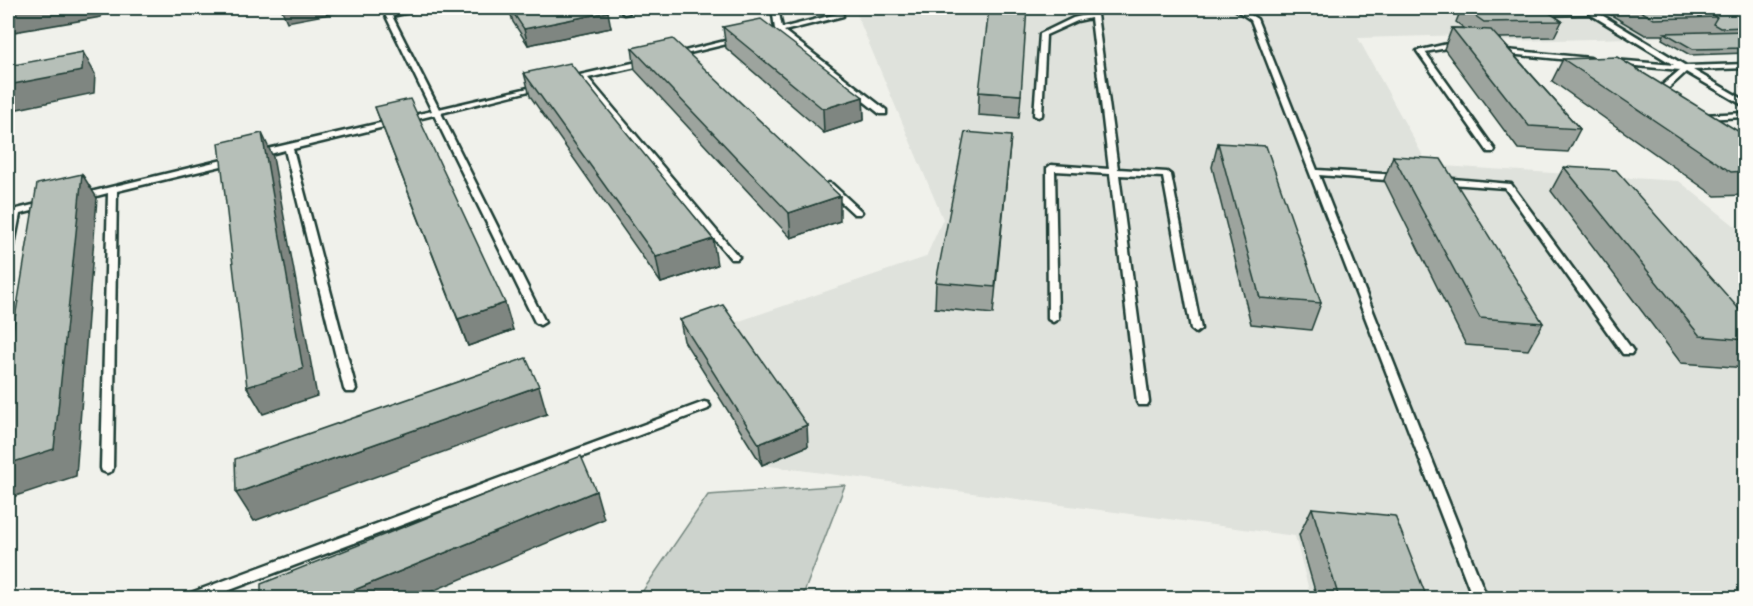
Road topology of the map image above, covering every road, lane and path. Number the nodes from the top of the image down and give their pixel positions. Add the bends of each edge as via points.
1 (425, 8) edge
2 (620, 8) edge
3 (775, 8) edge
4 (838, 8) edge
5 (1236, 8) edge
6 (1586, 8) edge
7 (386, 11) edge
8 (1091, 11) edge
9 (1593, 12) junction
10 (1543, 13) edge
11 (626, 14) dead end
12 (779, 30) junction
13 (756, 36) edge
14 (744, 38) edge
15 (1470, 48) edge
16 (1494, 50) edge
17 (686, 52) junction
18 (663, 58) edge
19 (695, 60) edge
20 (652, 61) edge
21 (1598, 61) edge
22 (1610, 62) edge
23 (1746, 66) edge
24 (1686, 68) junction
25 (583, 77) junction
26 (560, 82) edge
27 (549, 85) edge
28 (1661, 103) edge
29 (1746, 105) edge
30 (437, 112) junction
31 (883, 112) dead end
32 (1038, 115) dead end
33 (1746, 115) edge
34 (1694, 117) edge
35 (288, 147) junction
36 (1491, 150) dead end
37 (253, 156) edge
38 (242, 158) edge
39 (1114, 171) junction
40 (1314, 172) junction
41 (1405, 179) edge
42 (823, 180) edge
43 (1428, 180) edge
44 (113, 189) junction
45 (70, 199) edge
46 (59, 202) edge
47 (857, 213) dead end
48 (8, 250) edge
49 (734, 257) dead end
50 (1053, 319) dead end
51 (540, 322) dead end
52 (1196, 329) dead end
53 (1627, 351) dead end
54 (350, 389) dead end
55 (1143, 402) dead end
56 (704, 406) dead end
57 (107, 468) dead end
58 (193, 598) edge
59 (1480, 598) edge

1 - 7 lane
2 - 11 lane
3 - 12 lane
4 - 12 lane via 841,15
5 - 40 lane via 1254,19
6 - 9 lane
7 - 30 lane
8 - 32 lane via 1043,34
8 - 39 lane
9 - 10 lane
9 - 24 lane
12 - 13 lane
12 - 31 lane
14 - 17 lane
15 - 36 lane via 1447,46 1421,51
16 - 21 lane
17 - 18 lane
17 - 19 lane
20 - 25 lane
22 - 24 lane
23 - 24 lane
24 - 28 lane via 1653,98
24 - 29 lane
25 - 26 lane
25 - 49 lane
27 - 30 lane
30 - 35 lane
30 - 51 lane
33 - 34 lane
35 - 37 lane
35 - 54 lane
38 - 44 lane
39 - 50 lane via 1051,168
39 - 52 lane via 1167,175
39 - 55 lane
40 - 41 lane
40 - 59 lane
42 - 47 lane
43 - 53 lane via 1508,186
44 - 45 lane
44 - 57 lane
46 - 48 lane via 16,212
56 - 58 lane

